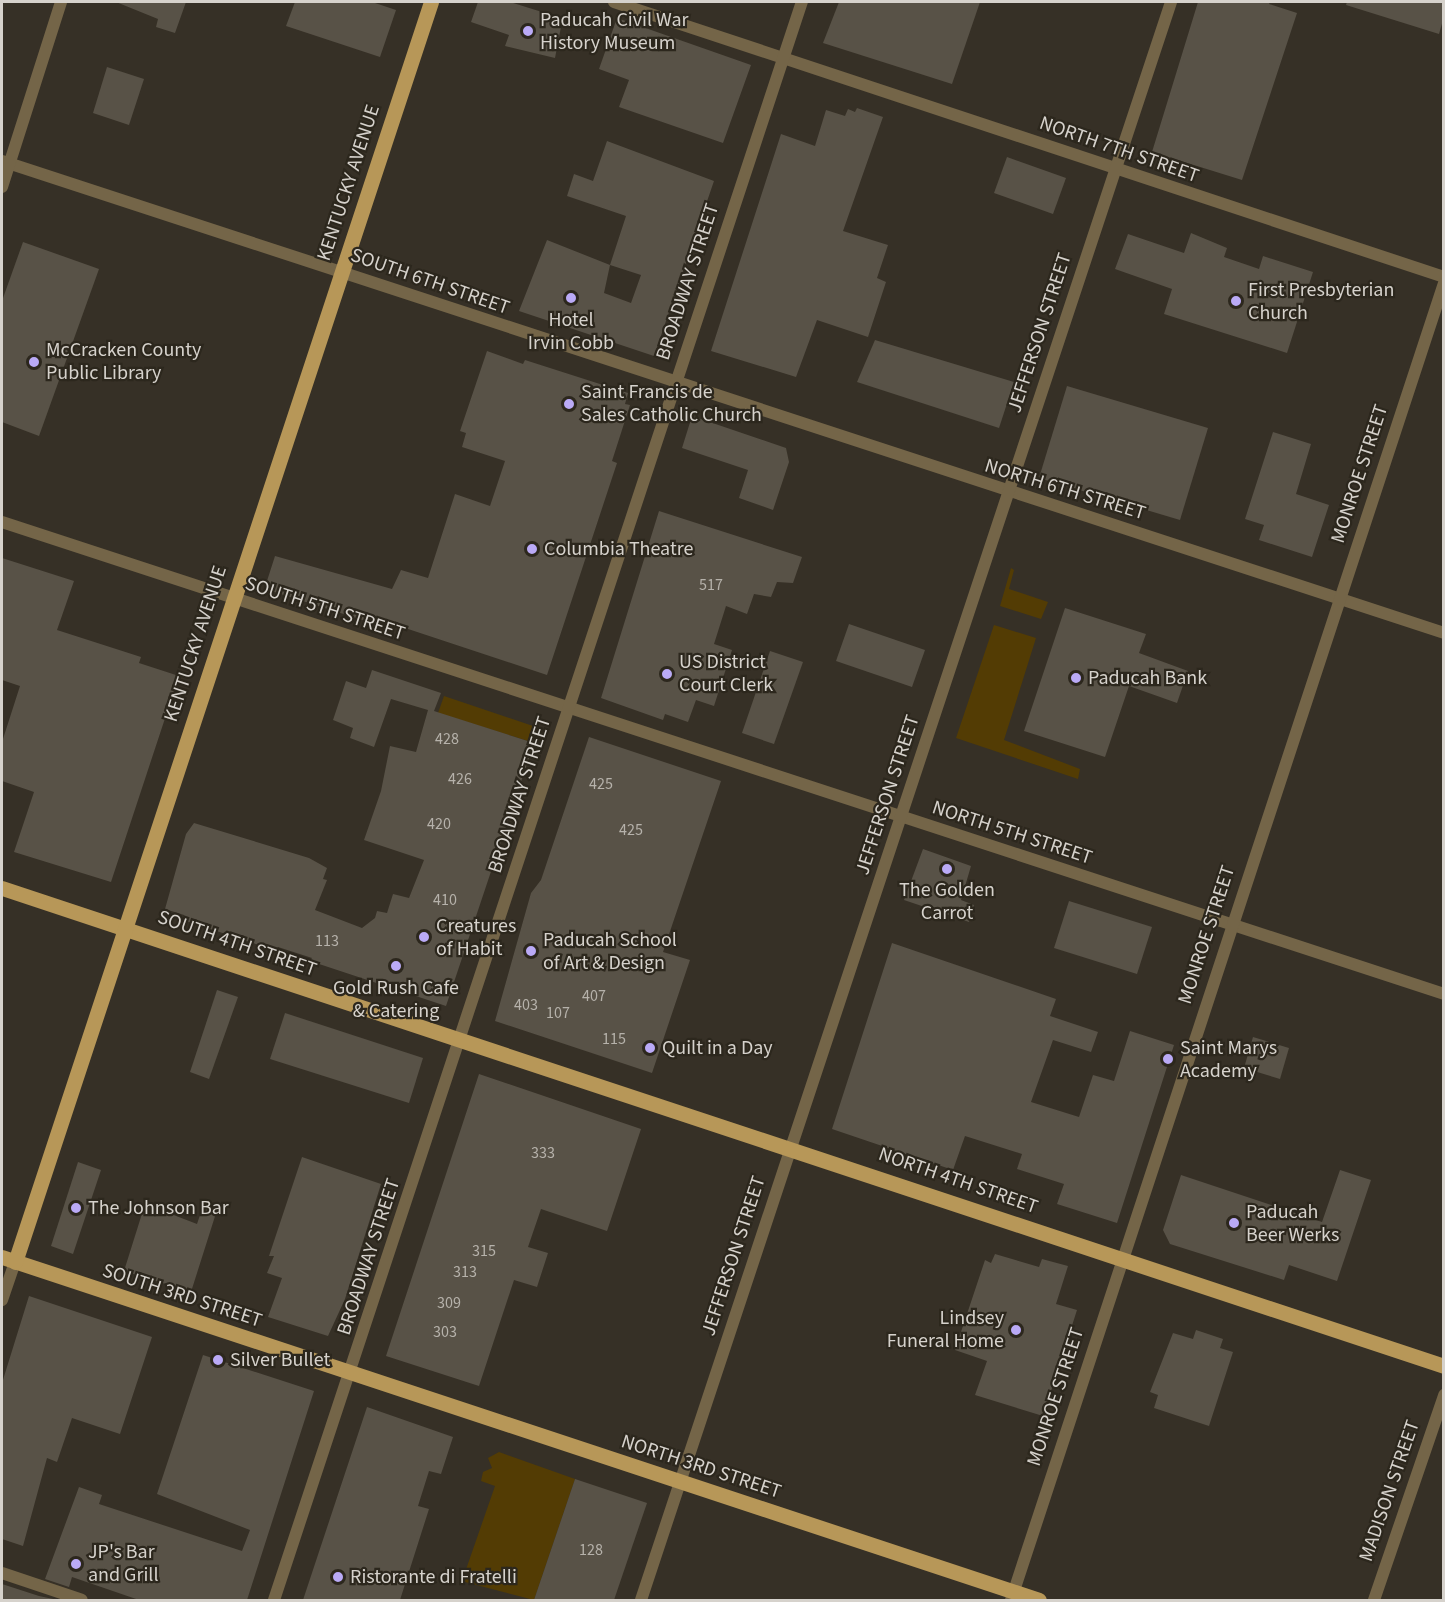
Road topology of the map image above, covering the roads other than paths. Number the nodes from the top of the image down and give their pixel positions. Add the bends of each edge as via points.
1 (61, 2) edge
2 (430, 2) edge
3 (614, 2) edge
4 (802, 2) edge
5 (1171, 2) edge
6 (783, 58) junction
7 (5, 163) edge
8 (1115, 170) junction
9 (2, 187) edge
10 (341, 272) junction
11 (1443, 277) edge
12 (1443, 283) edge
13 (675, 384) junction
14 (1008, 493) junction
15 (2, 522) edge
16 (232, 599) junction
17 (1339, 600) junction
18 (1443, 633) edge
19 (568, 710) junction
20 (902, 818) junction
21 (2, 888) edge
22 (1231, 925) junction
23 (124, 928) junction
24 (1443, 994) edge
25 (459, 1041) junction
26 (790, 1149) junction
27 (1122, 1258) junction
28 (8, 1260) edge
29 (2, 1300) edge
30 (1443, 1366) edge
31 (350, 1373) junction
32 (1443, 1395) edge
33 (681, 1482) junction
34 (2, 1573) edge
35 (1013, 1596) edge
36 (82, 1600) edge
37 (274, 1600) edge
38 (641, 1600) edge
39 (1039, 1600) edge
40 (1374, 1600) edge

1 - 7 street
2 - 10 main road, KENTUCKY AVENUE
3 - 6 street, NORTH 7TH STREET
4 - 6 street, BROADWAY STREET
5 - 8 street, JEFFERSON STREET
6 - 8 street, NORTH 7TH STREET
6 - 13 street, BROADWAY STREET
7 - 9 street
7 - 10 street, SOUTH 6TH STREET
8 - 11 street, NORTH 7TH STREET
8 - 14 street, JEFFERSON STREET
10 - 13 street, SOUTH 6TH STREET
10 - 16 main road, KENTUCKY AVENUE
12 - 17 street, MONROE STREET
13 - 14 street, NORTH 6TH STREET
13 - 19 street, BROADWAY STREET
14 - 17 street, NORTH 6TH STREET
14 - 20 street, JEFFERSON STREET
15 - 16 street, SOUTH 5TH STREET
16 - 19 street, SOUTH 5TH STREET
16 - 23 main road, KENTUCKY AVENUE
17 - 18 street, NORTH 6TH STREET
17 - 22 street, MONROE STREET
19 - 20 street, NORTH 5TH STREET
19 - 25 street, BROADWAY STREET
20 - 22 street, NORTH 5TH STREET
20 - 26 street, JEFFERSON STREET
21 - 23 main road, SOUTH 4TH STREET
22 - 24 street, NORTH 5TH STREET
22 - 27 street, MONROE STREET
23 - 25 main road, SOUTH 4TH STREET
23 - 28 main road, KENTUCKY AVENUE
25 - 26 main road, NORTH 4TH STREET
25 - 31 street, BROADWAY STREET
26 - 27 main road, NORTH 4TH STREET
26 - 33 street, JEFFERSON STREET
27 - 30 main road, NORTH 4TH STREET
27 - 35 street, MONROE STREET
28 - 29 street, KENTUCKY AVENUE
28 - 31 main road, SOUTH 3RD STREET
31 - 33 main road, NORTH 3RD STREET
31 - 37 street, BROADWAY STREET
32 - 40 street, MADISON STREET
33 - 35 main road, NORTH 3RD STREET
33 - 38 street, JEFFERSON STREET
34 - 36 street
35 - 39 main road, NORTH 3RD STREET

